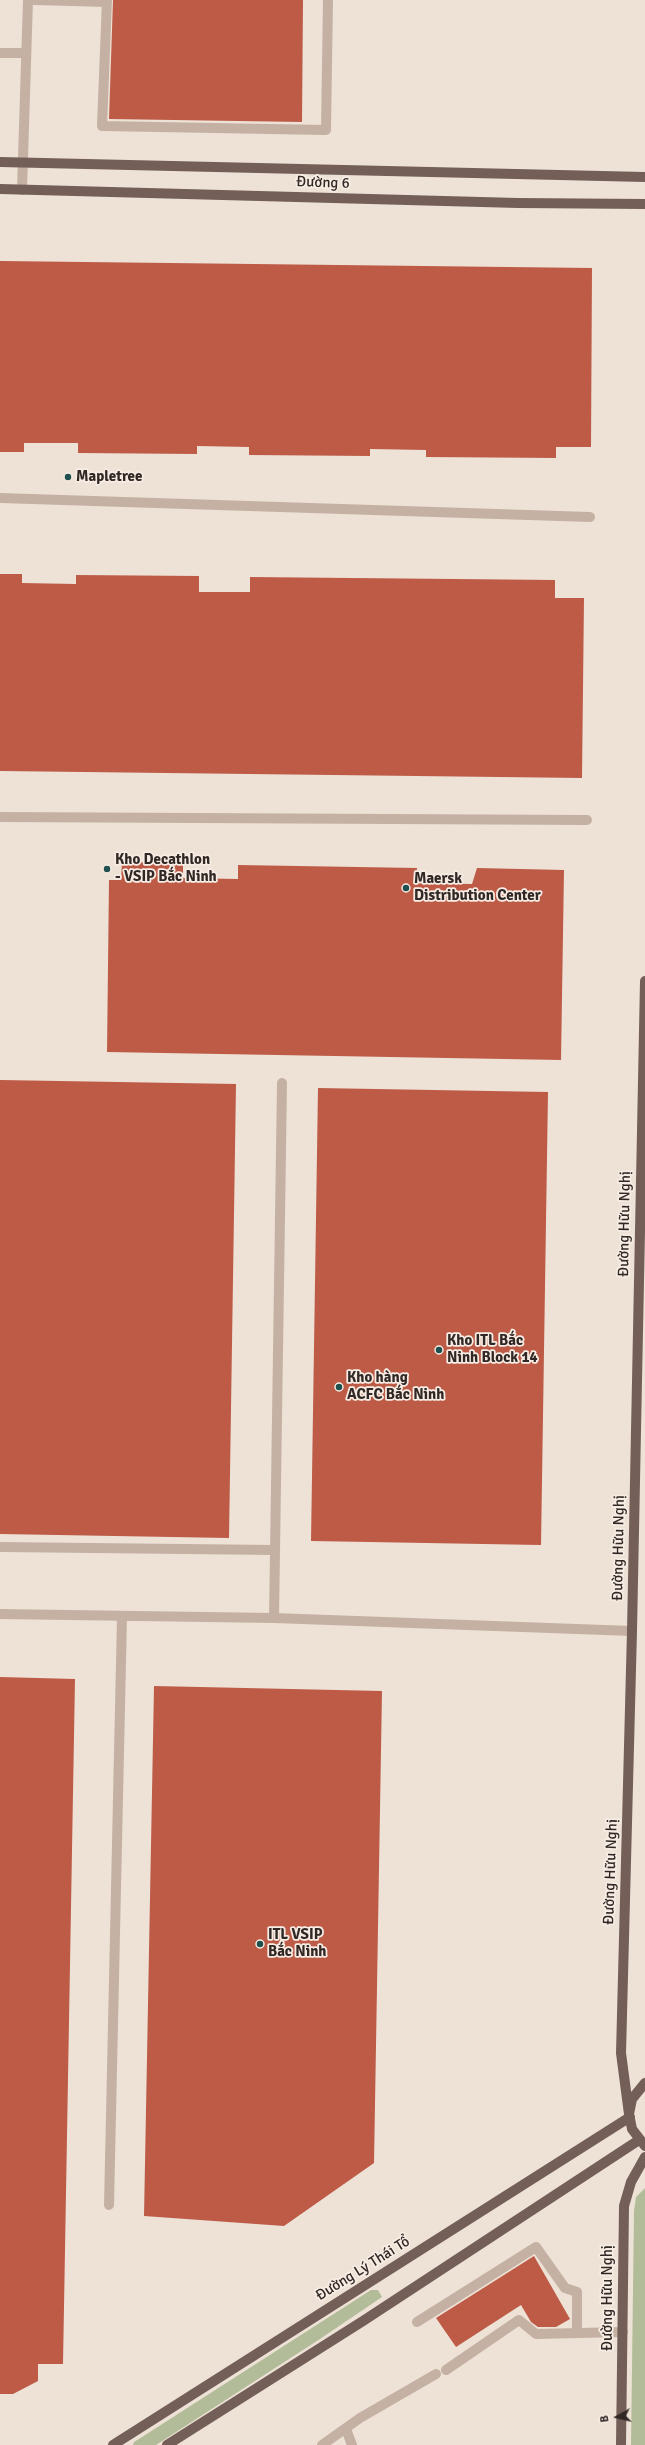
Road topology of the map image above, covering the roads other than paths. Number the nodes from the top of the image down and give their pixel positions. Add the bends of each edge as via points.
1 (28, 0) edge
2 (34, 0) edge
3 (328, 0) edge
4 (107, 1) edge
5 (0, 53) edge
6 (26, 53) junction
7 (0, 162) edge
8 (23, 162) junction
9 (645, 177) edge
10 (0, 189) edge
11 (22, 190) junction
12 (645, 204) edge
13 (0, 498) edge
14 (590, 517) dead end
15 (0, 817) edge
16 (587, 820) dead end
17 (645, 981) edge
18 (282, 1083) dead end
19 (0, 1547) edge
20 (275, 1550) junction
21 (0, 1614) edge
22 (122, 1617) junction
23 (274, 1618) junction
24 (632, 1631) junction
25 (645, 2083) edge
26 (629, 2116) junction
27 (642, 2143) edge
28 (645, 2157) edge
29 (109, 2205) dead end
30 (417, 2322) dead end
31 (623, 2332) junction
32 (577, 2333) junction
33 (446, 2370) dead end
34 (436, 2374) dead end
35 (346, 2429) junction
36 (113, 2445) edge
37 (167, 2445) edge
38 (322, 2445) edge
39 (352, 2445) edge
40 (622, 2445) edge

1 - 6 street
2 - 4 street
3 - 4 street via 326,130 102,126
5 - 6 street
6 - 8 street
7 - 8 main road, Đường 6
8 - 9 main road, Đường 6
8 - 11 street
10 - 11 main road, Đường 6
11 - 12 main road, Đường 6
13 - 14 street
15 - 16 street
17 - 24 main road, Đường Hữu Nghị
18 - 20 street
19 - 20 street
20 - 23 street
21 - 22 street
22 - 23 street
22 - 29 street
23 - 24 street
24 - 26 main road, Đường Hữu Nghị via 620,2053
25 - 26 main road via 632,2099
26 - 27 main road, Đường Hữu Nghị via 632,2129
26 - 36 main road, Đường Lý Thái Tổ
27 - 37 main road
28 - 31 main road, Đường Hữu Nghị via 629,2186 624,2206
30 - 32 street via 536,2247 565,2288 577,2292
31 - 32 street
31 - 40 main road, Đường Hữu Nghị
32 - 33 street via 536,2334 519,2320
34 - 35 street via 360,2418
35 - 38 street
35 - 39 street

